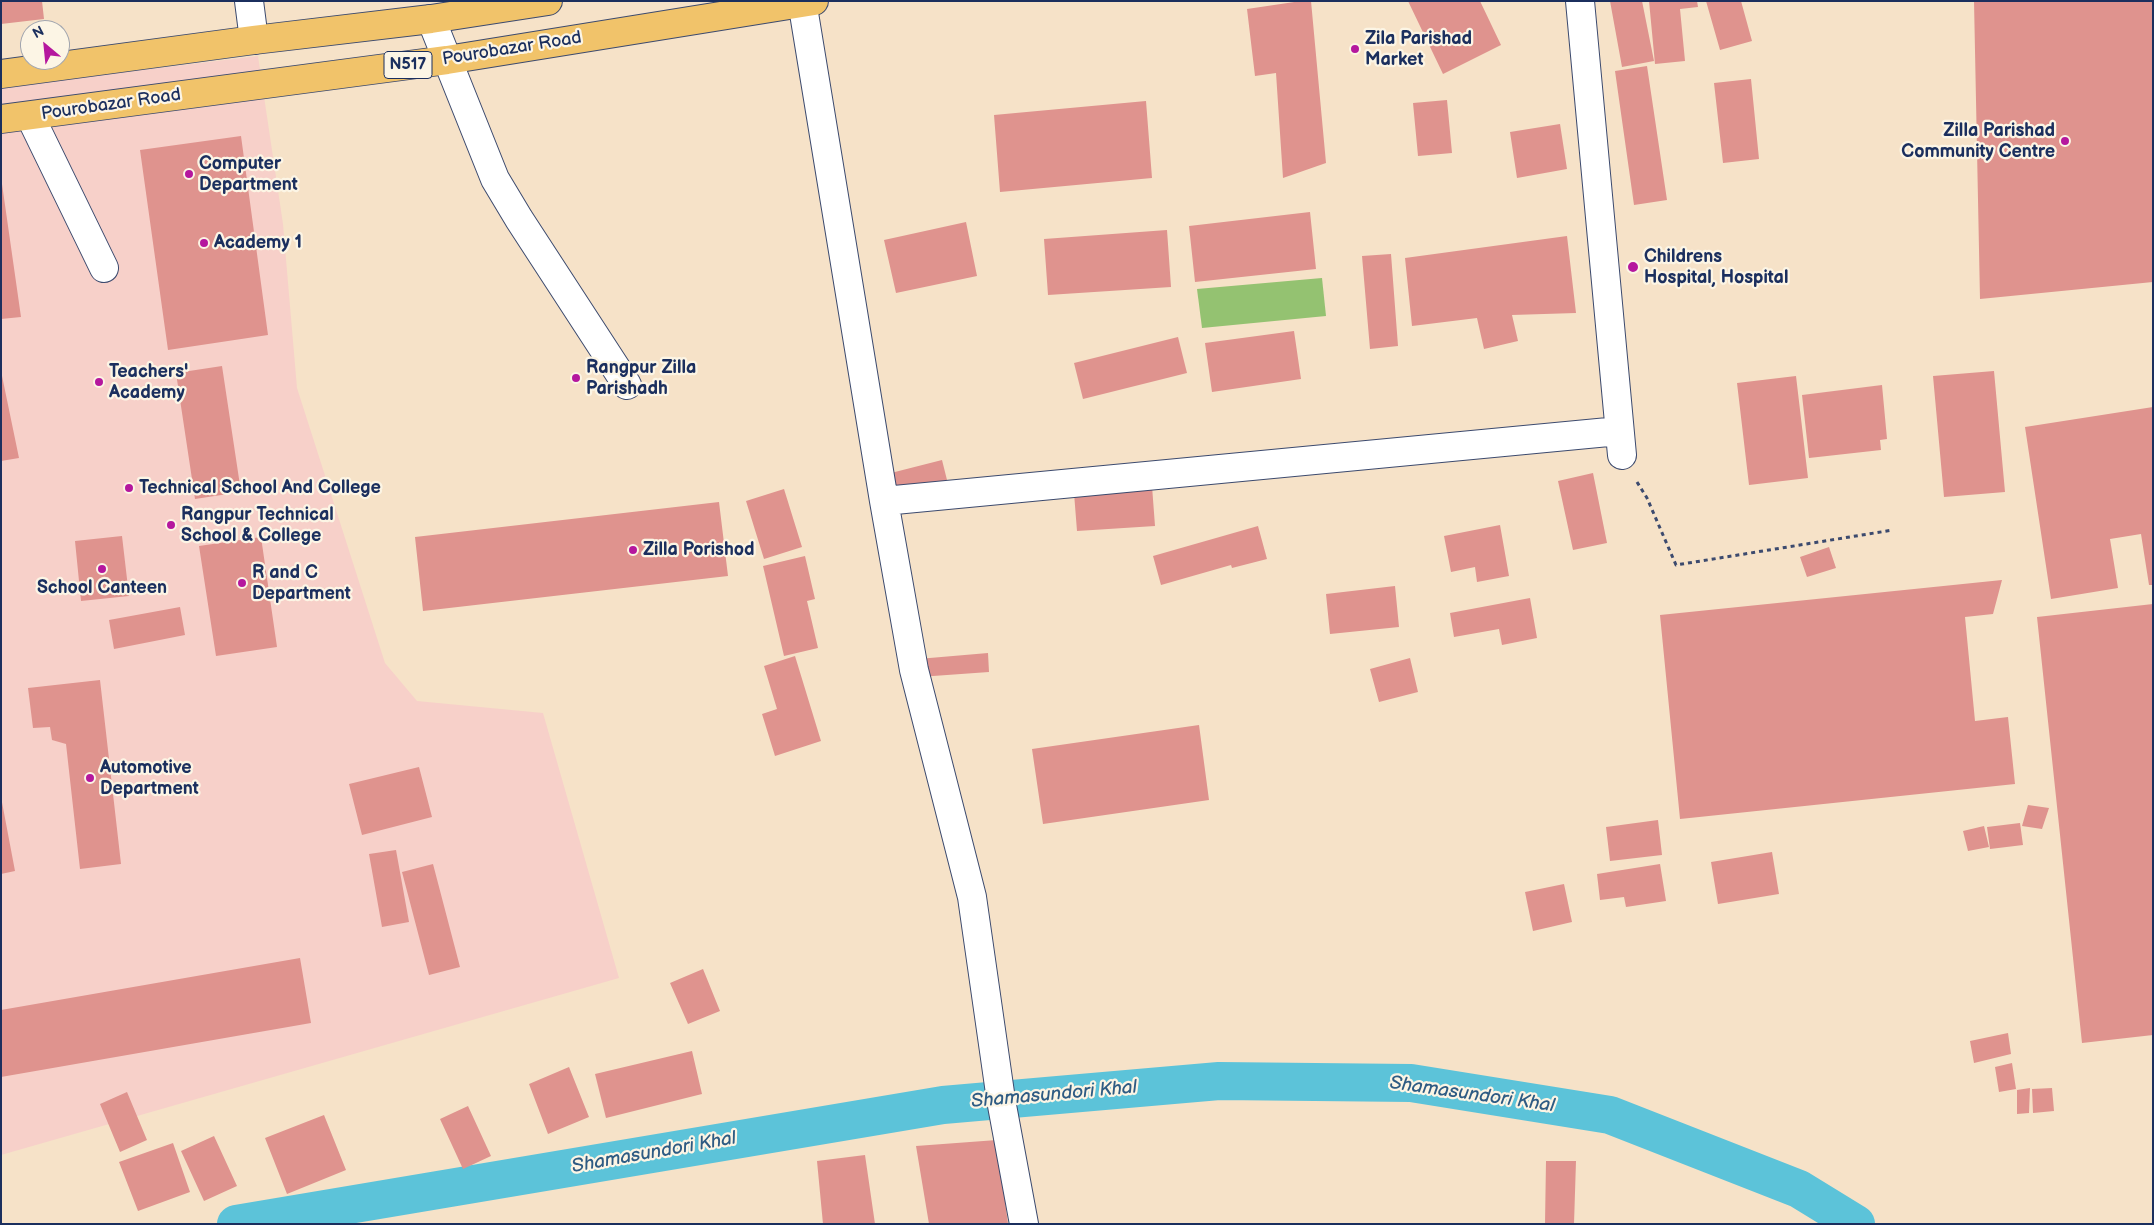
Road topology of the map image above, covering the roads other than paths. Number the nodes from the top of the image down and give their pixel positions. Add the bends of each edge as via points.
1 (248, 1) edge
2 (548, 1) edge
3 (1580, 1) edge
4 (806, 2) edge
5 (431, 19) junction
6 (254, 40) junction
7 (447, 60) junction
8 (1, 74) edge
9 (30, 116) junction
10 (1, 119) edge
11 (104, 268) dead end
12 (626, 385) dead end
13 (884, 501) junction
14 (1024, 1224) edge

1 - 6 street
2 - 5 highway
3 - 13 street via 1620,443
4 - 7 highway, Pourobazar Road / N517
4 - 13 street
5 - 6 highway
5 - 7 street
6 - 8 highway
7 - 9 highway, Pourobazar Road / N517
7 - 12 street via 495,179
9 - 10 highway, Pourobazar Road / N517
9 - 11 street
13 - 14 street via 914,670 972,896 1001,1100

